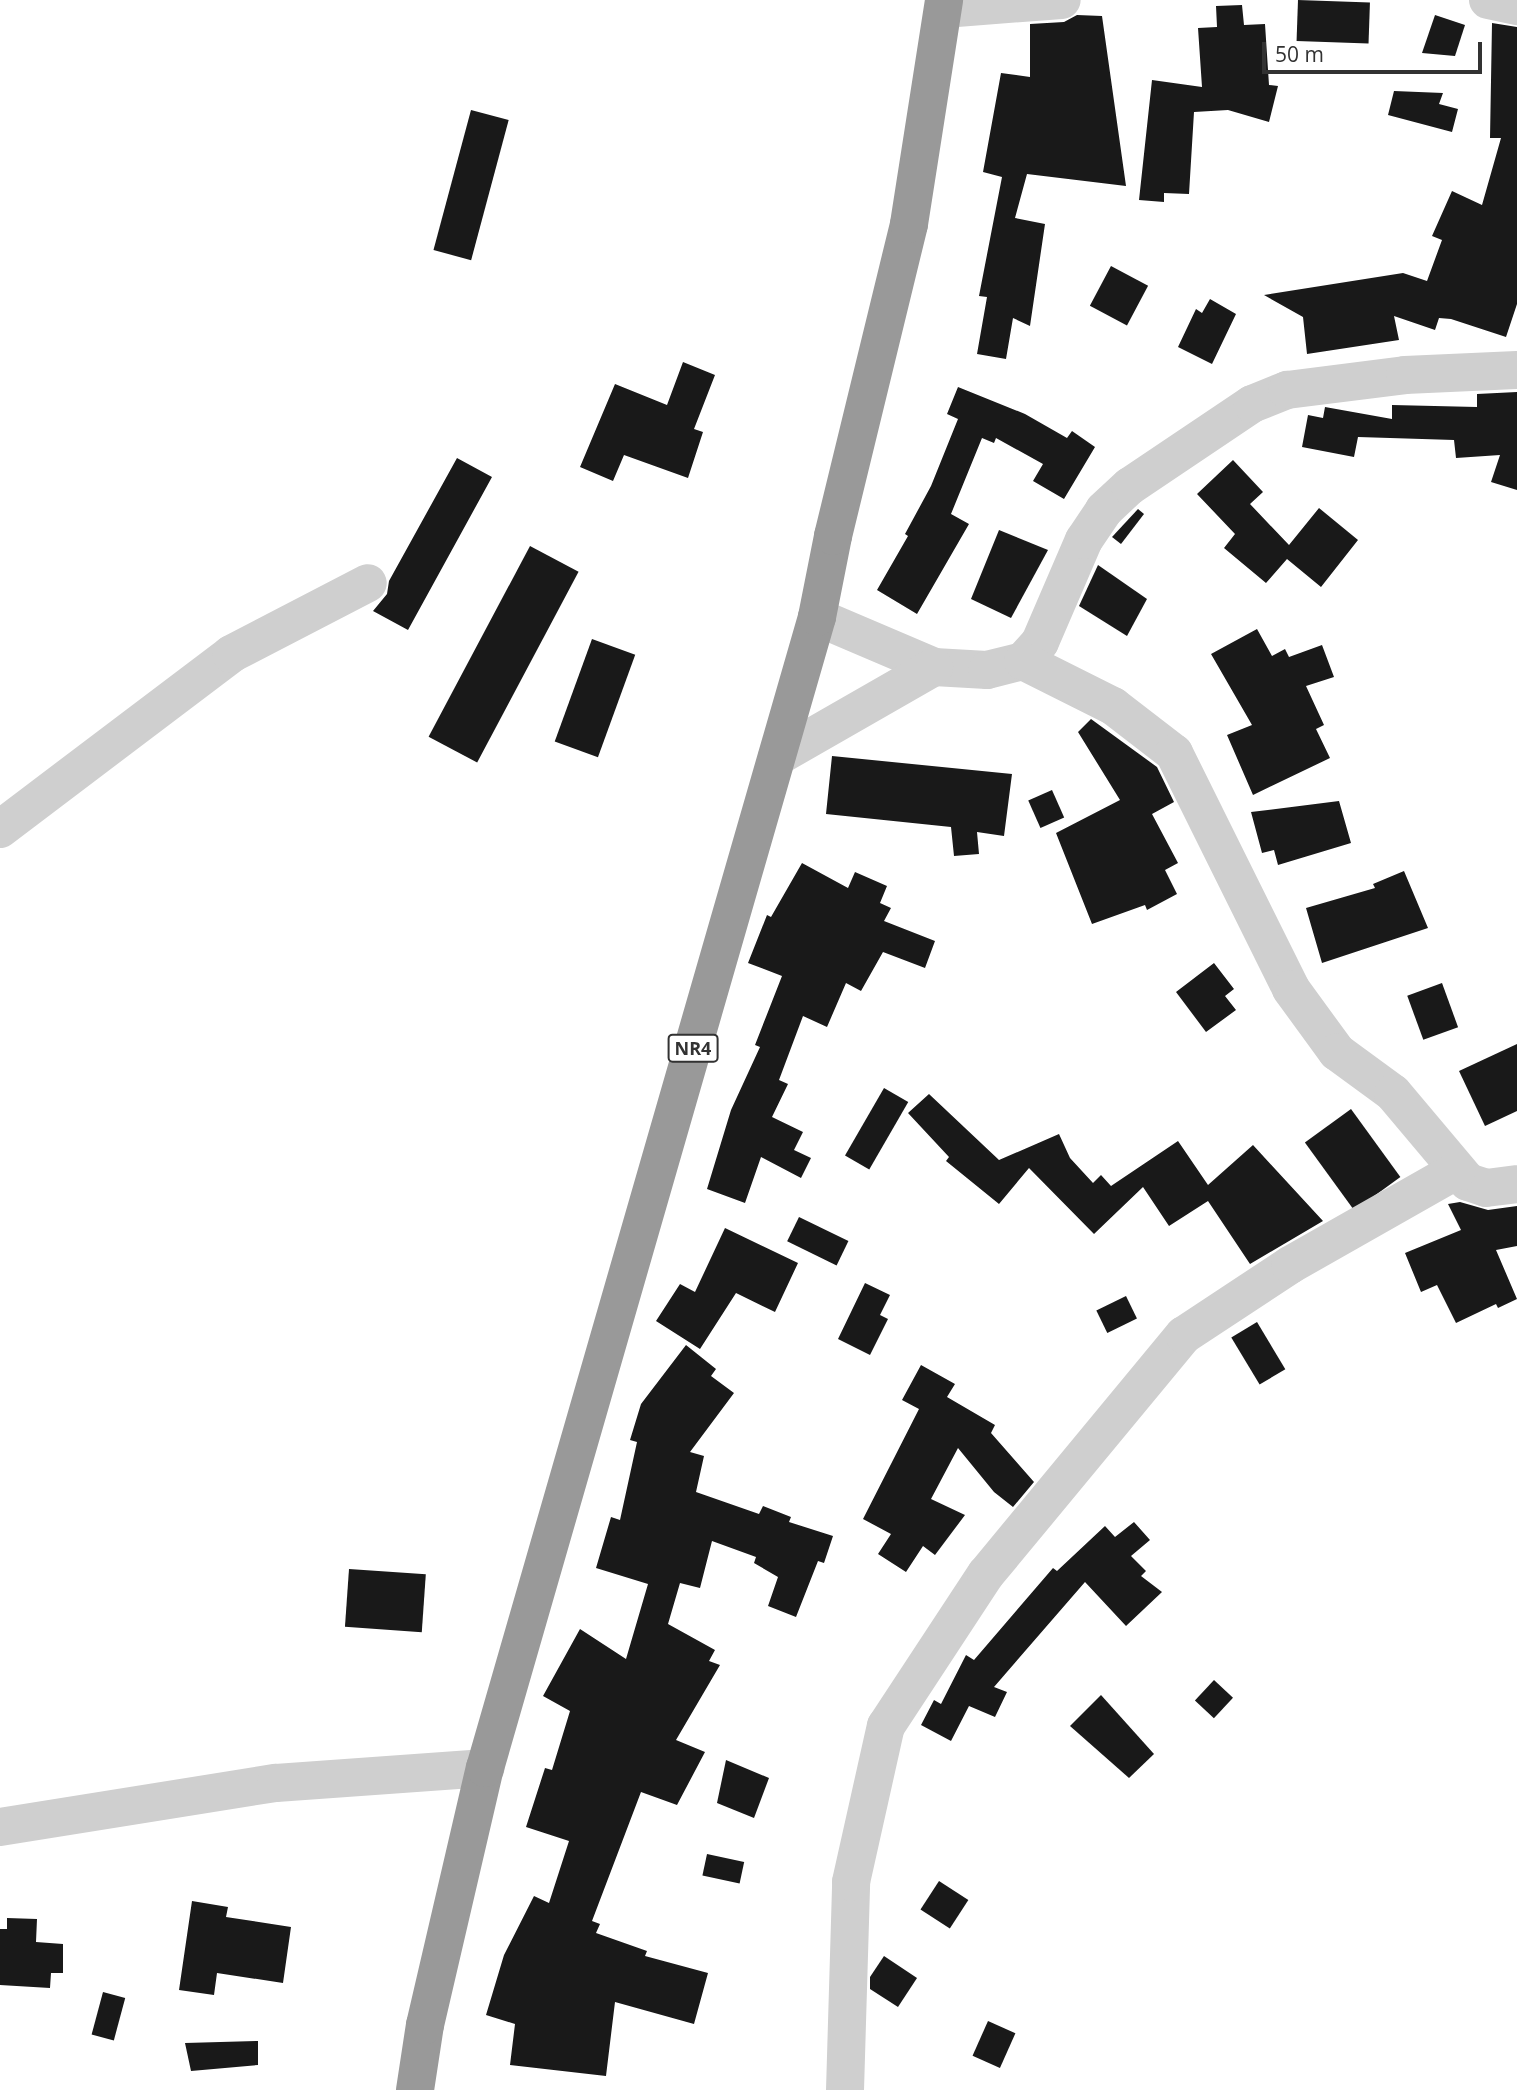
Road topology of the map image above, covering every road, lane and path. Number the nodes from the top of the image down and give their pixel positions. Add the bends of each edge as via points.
1 (1062, 0) edge
2 (944, 4) edge
3 (1517, 370) edge
4 (368, 583) dead end
5 (817, 617) junction
6 (1023, 661) junction
7 (934, 667) junction
8 (777, 757) junction
9 (0, 829) edge
10 (1457, 1170) junction
11 (1517, 1184) edge
12 (485, 1768) junction
13 (0, 1827) edge
14 (415, 2090) edge
15 (845, 2090) edge

1 - 2 street
2 - 5 highway, NR4 via 909,224 832,536
3 - 6 street via 1405,375 1300,388 1252,404 1130,486 1104,510 1084,540 1040,642
4 - 9 street via 231,654
5 - 7 street
5 - 8 highway, NR4
6 - 7 street via 987,670
6 - 10 street via 1113,706 1174,753 1291,989 1337,1052 1393,1093
7 - 8 street
8 - 12 highway, NR4
10 - 11 street via 1468,1182 1486,1188
10 - 15 street via 1290,1265 1184,1335 986,1574 886,1726 852,1881
12 - 13 street via 276,1783
12 - 14 highway, NR4 via 425,2025

